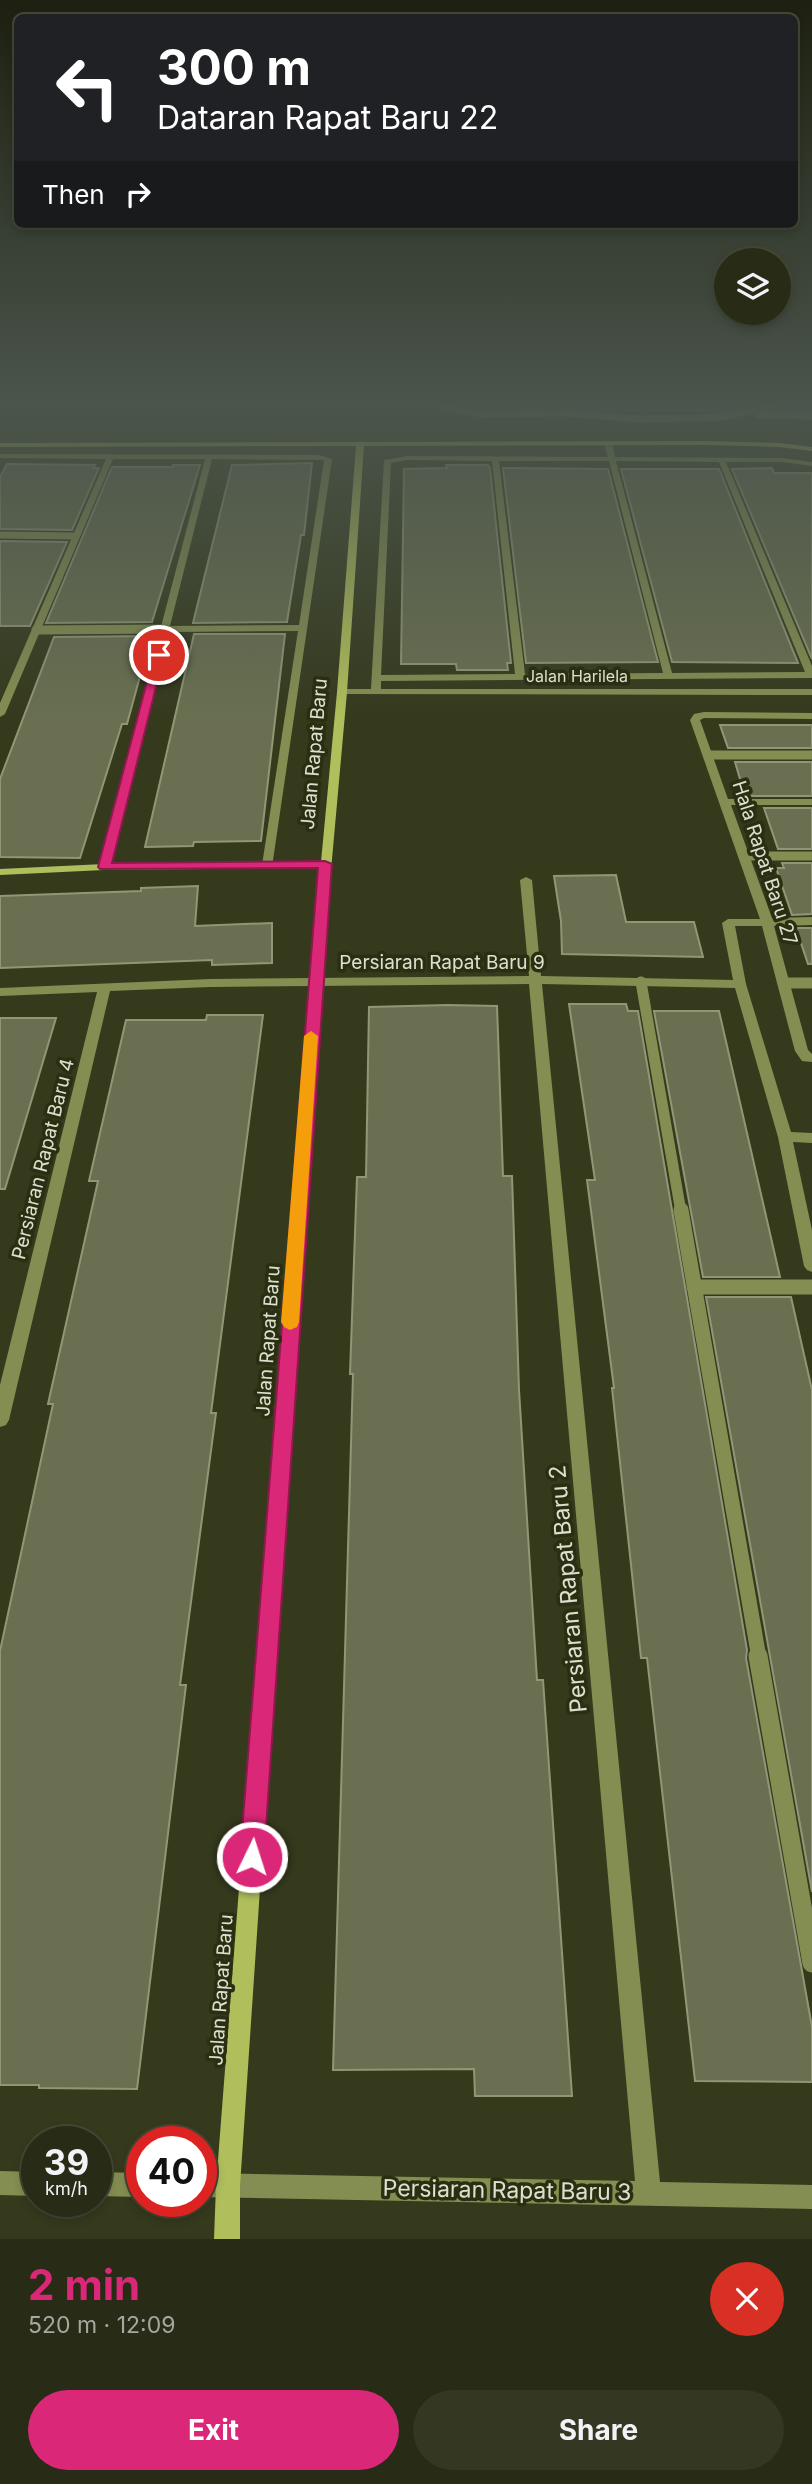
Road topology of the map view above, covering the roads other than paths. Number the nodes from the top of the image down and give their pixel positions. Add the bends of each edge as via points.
1 (88, 509) edge
2 (196, 509) edge
3 (321, 509) edge
4 (355, 509) edge
5 (385, 509) edge
6 (501, 509) edge
7 (623, 509) edge
8 (742, 509) edge
9 (0, 535) edge
10 (76, 536) junction
11 (166, 628) junction
12 (304, 628) junction
13 (36, 630) junction
14 (812, 675) edge
15 (520, 676) junction
16 (668, 676) junction
17 (378, 678) junction
18 (376, 691) junction
19 (342, 692) junction
20 (812, 692) edge
21 (0, 714) edge
22 (812, 716) edge
23 (709, 755) junction
24 (812, 755) edge
25 (725, 802) junction
26 (812, 802) edge
27 (744, 856) junction
28 (812, 856) edge
29 (268, 864) junction
30 (325, 864) junction
31 (104, 867) junction
32 (0, 872) edge
33 (526, 880) dead end
34 (812, 921) edge
35 (767, 922) junction
36 (537, 980) junction
37 (315, 982) junction
38 (641, 982) junction
39 (784, 983) junction
40 (812, 983) edge
41 (740, 984) junction
42 (104, 988) junction
43 (0, 992) edge
44 (812, 1058) edge
45 (785, 1137) junction
46 (812, 1138) edge
47 (812, 1266) edge
48 (694, 1287) junction
49 (812, 1287) edge
50 (0, 1420) edge
51 (812, 1963) edge
52 (0, 2183) edge
53 (21, 2183) edge
54 (217, 2186) edge
55 (228, 2186) junction
56 (649, 2193) junction
57 (812, 2197) edge
58 (227, 2239) edge

1 - 10 street
2 - 11 street
3 - 12 street
4 - 19 street, Jalan Rapat Baru
5 - 17 street
6 - 15 street
7 - 16 street
8 - 14 street
9 - 10 lane
10 - 13 street
11 - 12 street
11 - 13 lane
11 - 31 street
12 - 29 street
13 - 21 street
14 - 16 street
15 - 16 street
15 - 17 street
17 - 18 street
18 - 19 street, Jalan Harilela
18 - 20 street, Jalan Harilela
19 - 30 street, Jalan Rapat Baru
22 - 23 street, Hala Rapat Baru 27 via 697,716
23 - 24 lane
23 - 25 street, Hala Rapat Baru 27
25 - 26 street
25 - 27 street, Hala Rapat Baru 27
27 - 28 lane
27 - 35 street, Hala Rapat Baru 27
29 - 30 street
29 - 31 street
30 - 37 street, Jalan Rapat Baru
31 - 32 street
33 - 36 street, Persiaran Rapat Baru 2
34 - 35 street
35 - 39 street, Hala Rapat Baru 27
35 - 41 street via 726,925
36 - 37 street, Persiaran Rapat Baru 9
36 - 38 street, Persiaran Rapat Baru 9
36 - 56 street, Persiaran Rapat Baru 2
37 - 42 street, Persiaran Rapat Baru 9
37 - 55 street, Jalan Rapat Baru
38 - 41 street, Persiaran Rapat Baru 9
38 - 48 lane
39 - 40 lane
39 - 44 street, Hala Rapat Baru 27 via 802,1051
41 - 45 street
42 - 43 street, Persiaran Rapat Baru 9
42 - 50 street, Persiaran Rapat Baru 4
45 - 46 street
45 - 47 street
48 - 49 lane
48 - 51 lane
52 - 53 street
54 - 55 street, Persiaran Rapat Baru 3
55 - 56 street, Persiaran Rapat Baru 3
55 - 58 street, Jalan Rapat Baru
56 - 57 street, Persiaran Rapat Baru 3

